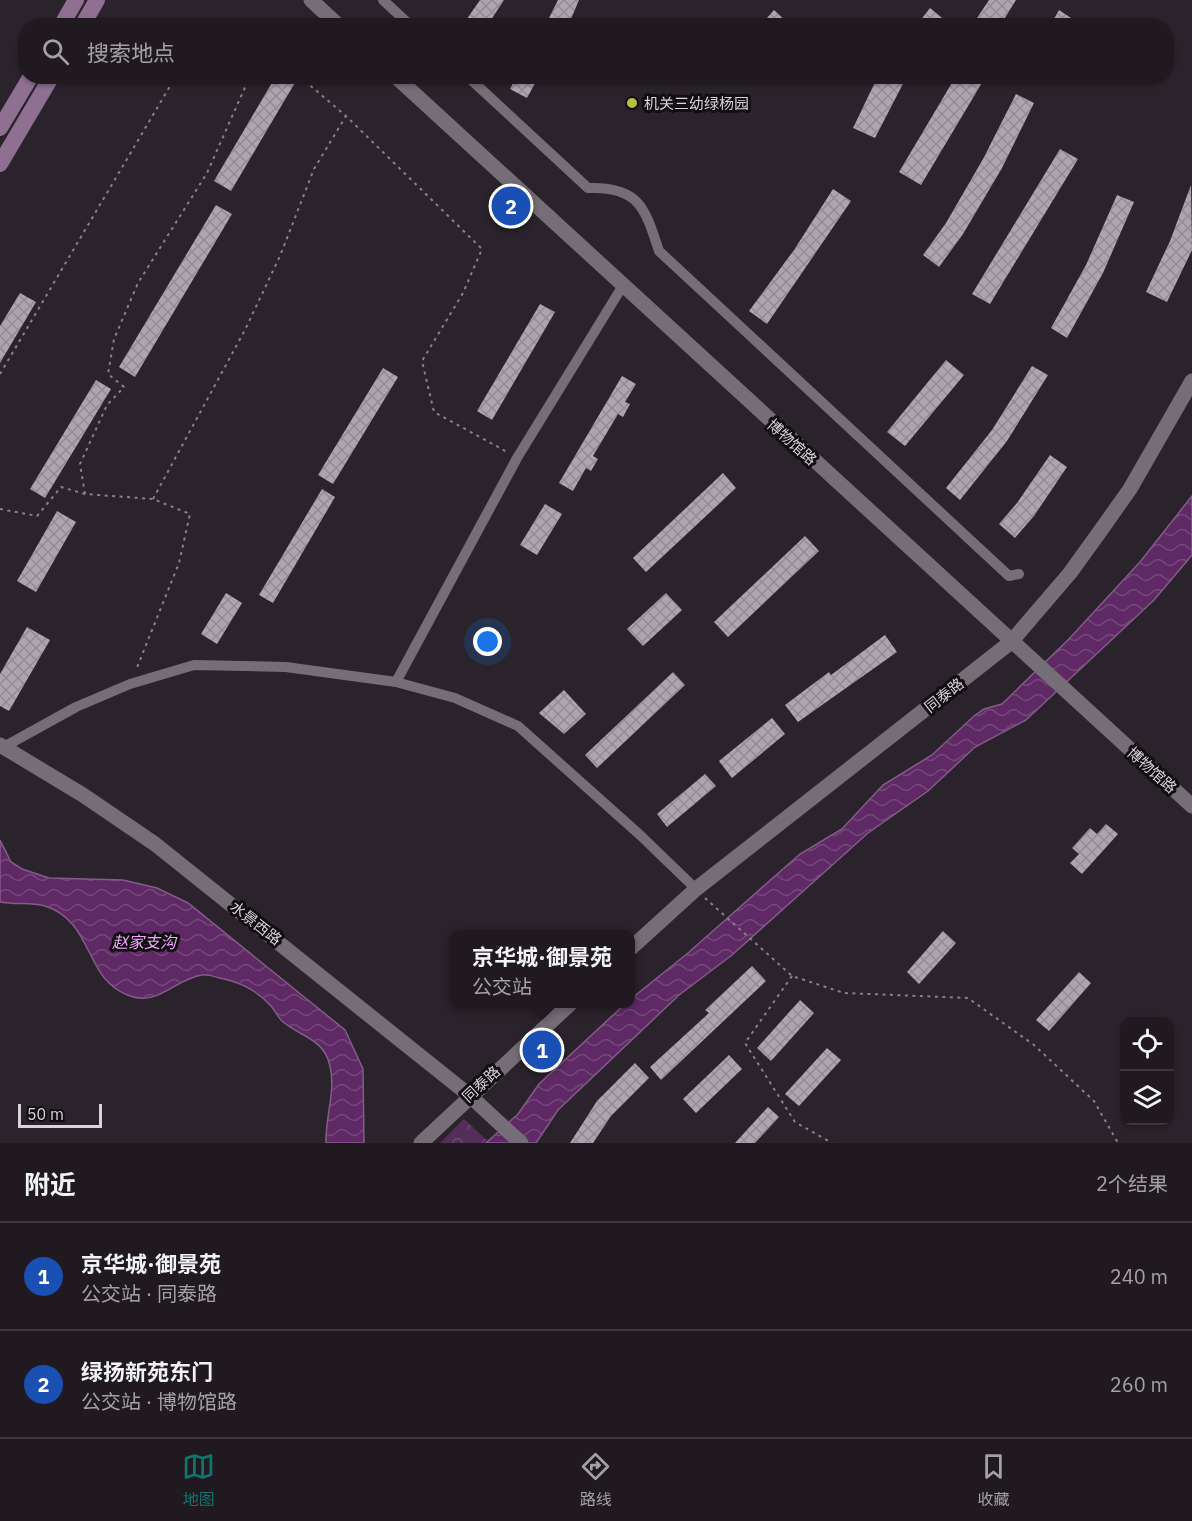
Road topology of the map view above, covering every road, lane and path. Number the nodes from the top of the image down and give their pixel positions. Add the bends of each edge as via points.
1 (76, 0) edge
2 (97, 0) edge
3 (312, 0) edge
4 (383, 0) edge
5 (66, 18) edge
6 (87, 18) edge
7 (331, 18) edge
8 (402, 18) edge
9 (26, 84) edge
10 (47, 84) edge
11 (171, 84) edge
12 (246, 84) edge
13 (308, 84) edge
14 (404, 84) edge
15 (476, 84) edge
16 (346, 116) junction
17 (0, 128) edge
18 (0, 164) edge
19 (622, 287) junction
20 (0, 374) edge
21 (1192, 381) edge
22 (518, 458) junction
23 (85, 494) junction
24 (153, 500) junction
25 (0, 509) edge
26 (1019, 574) dead end
27 (1011, 642) junction
28 (396, 682) junction
29 (130, 684) junction
30 (1, 747) edge
31 (1192, 806) edge
32 (696, 889) junction
33 (635, 944) edge
34 (792, 976) junction
35 (566, 1008) edge
36 (469, 1095) junction
37 (421, 1143) edge
38 (521, 1143) edge
39 (832, 1143) edge
40 (1118, 1143) edge

1 - 5 main road
2 - 6 main road
3 - 7 street
4 - 8 street
9 - 17 main road
10 - 18 main road
11 - 20 path
12 - 23 path via 207,173 138,283 114,339 108,374 123,387 107,405 80,464
13 - 16 path
14 - 19 street, 博物馆路
15 - 26 street via 588,188 616,189 638,201 648,216 659,252 1010,576
16 - 22 path via 482,249 463,293 422,361 434,412
16 - 24 path via 314,169 280,256 245,330
19 - 22 street
19 - 27 street, 博物馆路
21 - 27 street, 同泰路 via 1101,530
22 - 28 street
23 - 24 path
23 - 25 path via 61,487 38,516
24 - 29 path via 190,514 179,563
27 - 31 street, 博物馆路
27 - 32 street, 同泰路
28 - 29 street via 285,667 194,665
28 - 32 street via 455,698 518,726
29 - 30 street via 76,707
30 - 36 street, 水景西路 via 83,795 155,844
32 - 33 street, 同泰路
32 - 34 path
34 - 39 path via 745,1043 795,1122
34 - 40 path via 844,993 968,998 1034,1046 1094,1101
35 - 36 street, 同泰路
36 - 37 street, 同泰路
36 - 38 street, 水景西路

